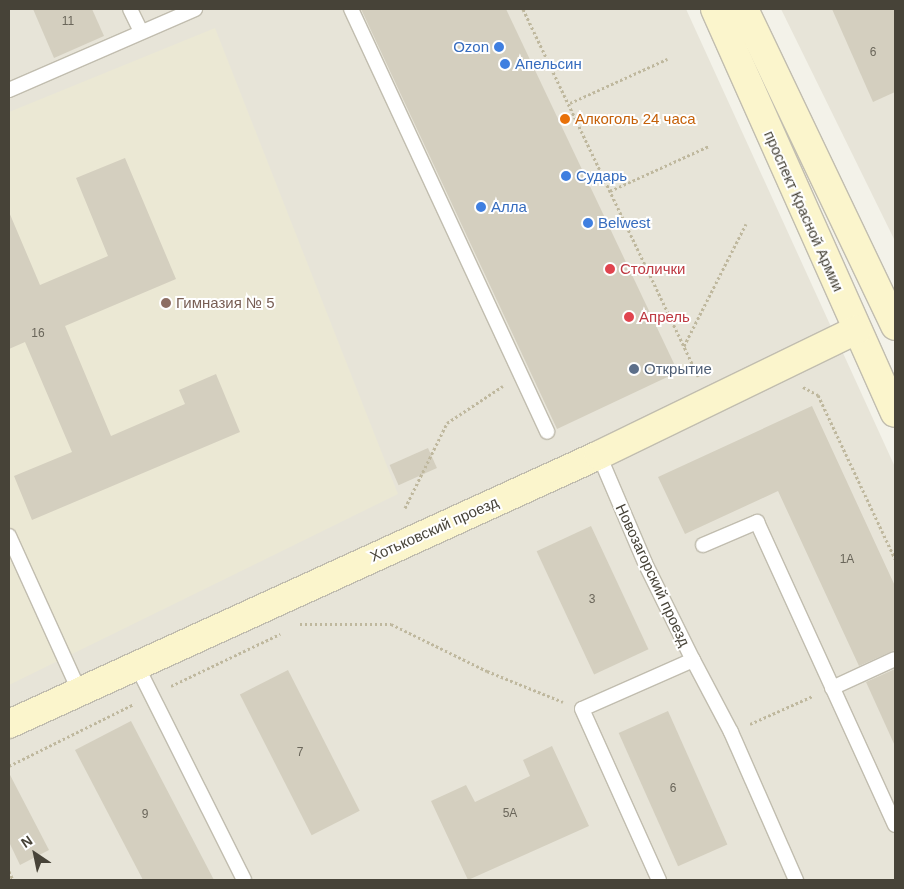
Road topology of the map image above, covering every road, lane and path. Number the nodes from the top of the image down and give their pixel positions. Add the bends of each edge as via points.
1 (130, 9) edge
2 (194, 9) edge
3 (351, 9) edge
4 (523, 9) edge
5 (715, 9) edge
6 (744, 9) edge
7 (141, 32) junction
8 (667, 60) dead end
9 (9, 90) edge
10 (570, 103) junction
11 (708, 146) dead end
12 (610, 191) junction
13 (746, 224) dead end
14 (892, 312) edge
15 (857, 330) junction
16 (683, 346) junction
17 (521, 374) junction
18 (699, 379) dead end
19 (797, 384) dead end
20 (895, 413) edge
21 (547, 432) dead end
22 (599, 455) junction
23 (405, 508) dead end
24 (9, 536) edge
25 (702, 545) dead end
26 (895, 559) edge
27 (309, 620) dead end
28 (300, 624) junction
29 (292, 628) dead end
30 (283, 632) dead end
31 (895, 659) edge
32 (693, 660) junction
33 (136, 664) junction
34 (832, 688) junction
35 (79, 690) junction
36 (152, 695) junction
37 (582, 709) junction
38 (9, 724) edge
39 (731, 732) junction
40 (9, 766) edge
41 (895, 825) edge
42 (9, 871) edge
43 (13, 880) edge
44 (244, 880) edge
45 (659, 880) edge
46 (796, 880) edge

1 - 7 lane
2 - 7 lane
3 - 17 lane
4 - 10 path
5 - 15 main road, проспект Красной Армии
6 - 14 main road, проспект Красной Армии
7 - 9 lane
8 - 10 path
10 - 12 path
11 - 12 path
12 - 16 path
13 - 16 path
15 - 20 main road, проспект Красной Армии
15 - 22 main road, Хотьковский проезд
16 - 18 path
17 - 21 lane
17 - 23 path via 448,423
19 - 26 path via 818,395
22 - 32 lane, Новозагорский проезд via 645,563
22 - 33 main road, Хотьковский проезд
24 - 35 lane
25 - 34 lane via 757,522
27 - 28 path
28 - 29 path
28 - 37 path via 391,624 487,672
30 - 36 path
31 - 34 lane
32 - 37 lane, Новозагорский проезд
32 - 39 lane
33 - 35 main road, Хотьковский проезд
33 - 36 lane
34 - 39 path
34 - 41 lane
35 - 38 main road, Хотьковский проезд
36 - 40 path
36 - 44 lane
37 - 45 lane
39 - 46 lane
42 - 43 path

